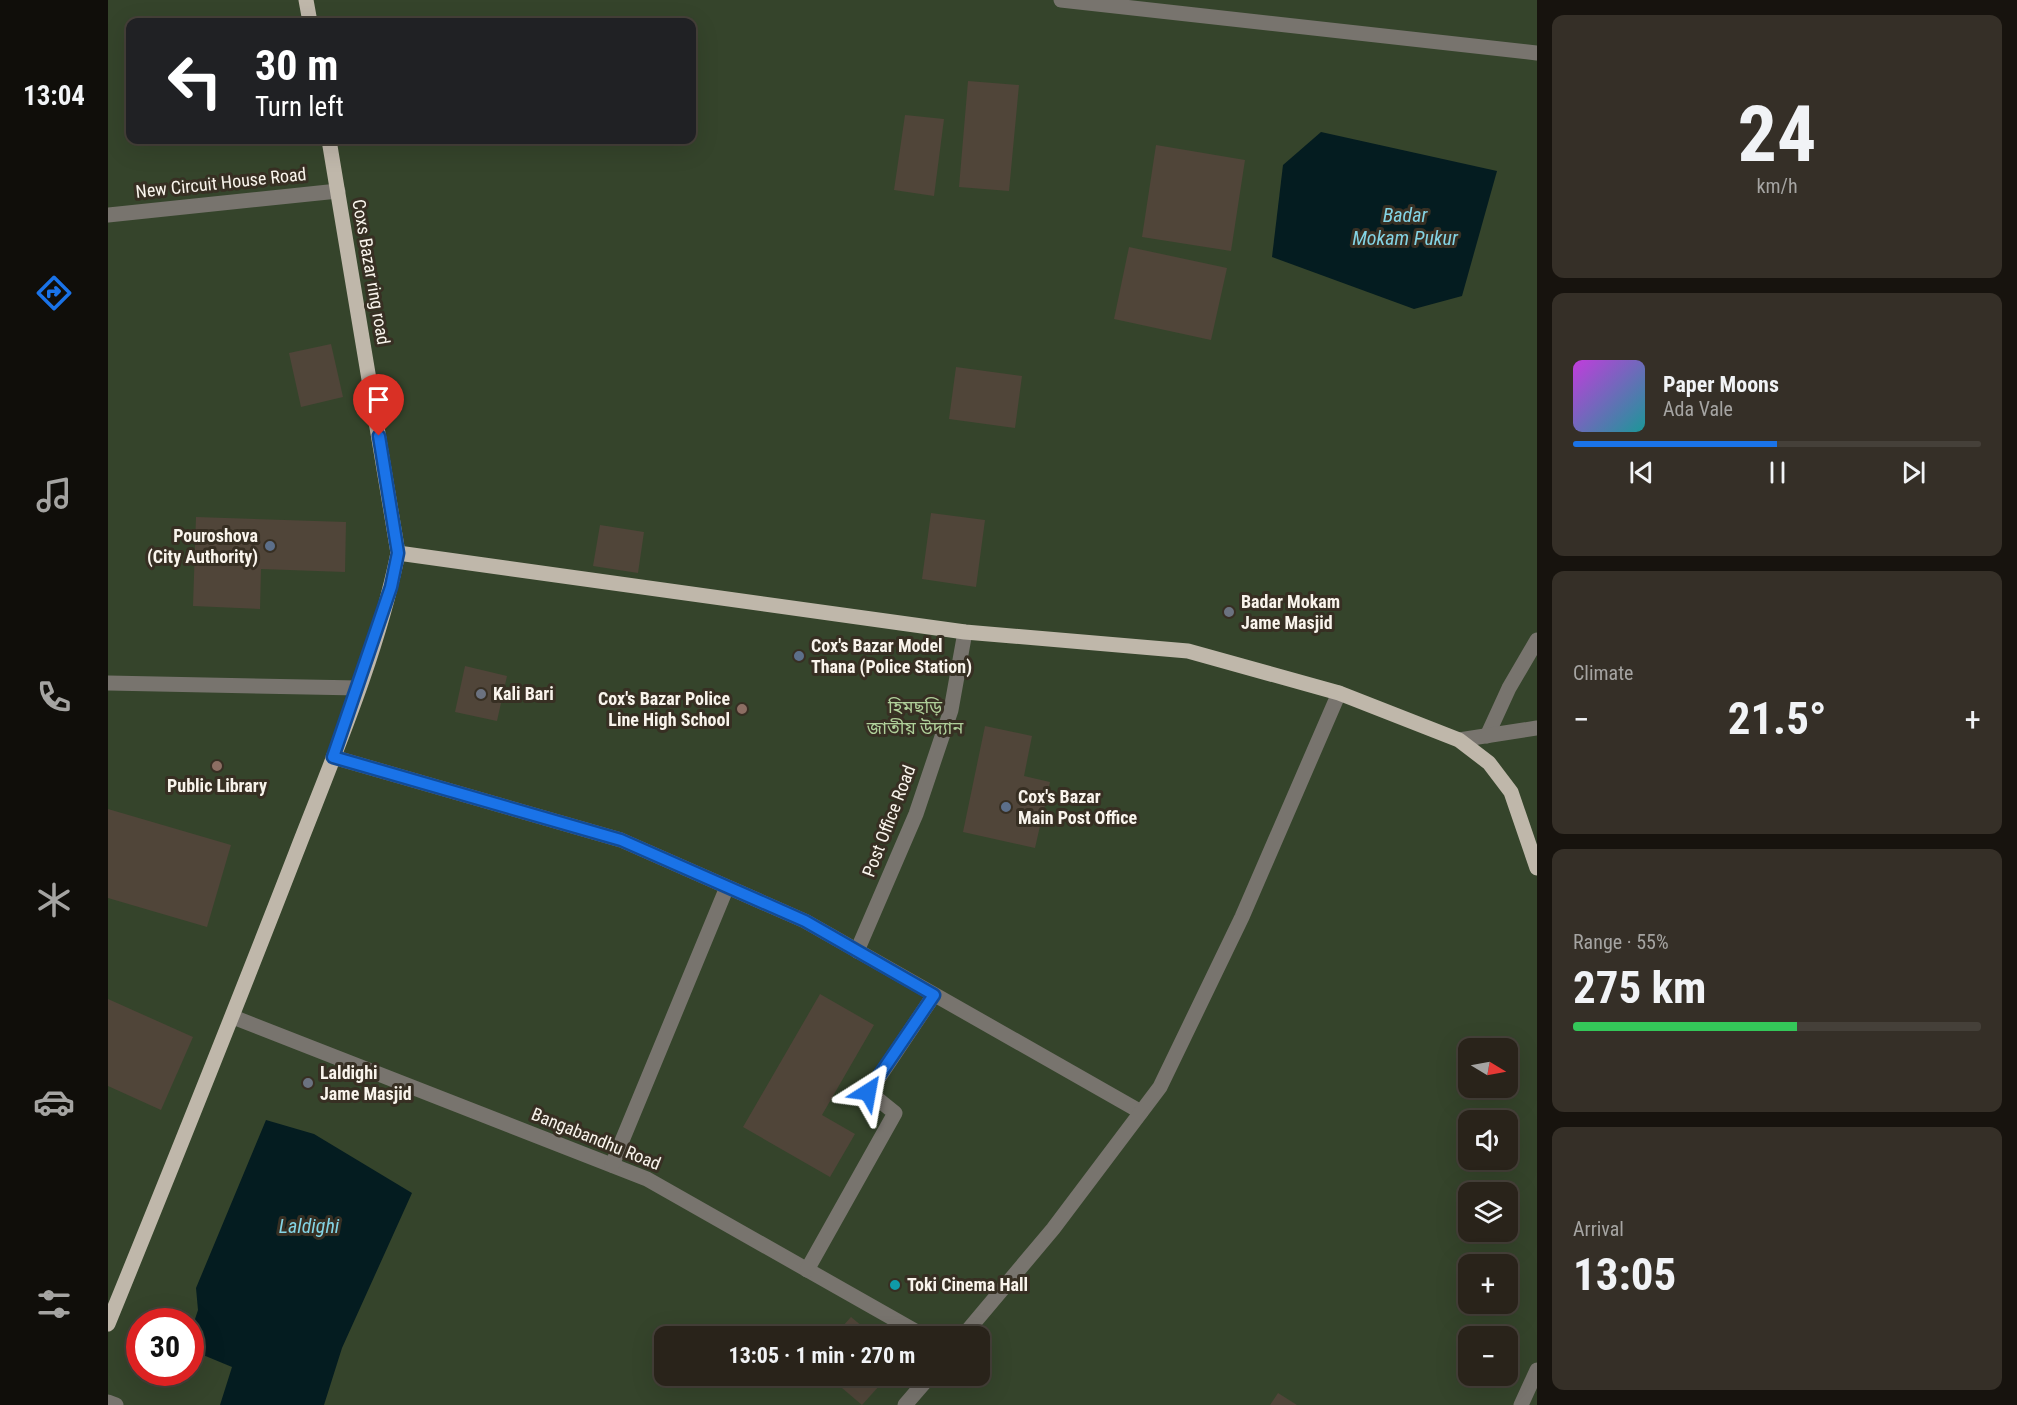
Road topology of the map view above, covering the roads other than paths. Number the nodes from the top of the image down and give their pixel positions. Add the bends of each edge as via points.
1 (306, 0) edge
2 (1061, 0) edge
3 (309, 18) edge
4 (1537, 53) edge
5 (330, 144) edge
6 (338, 191) junction
7 (108, 215) edge
8 (398, 553) junction
9 (965, 632) junction
10 (1537, 640) edge
11 (108, 683) edge
12 (358, 688) junction
13 (1339, 693) junction
14 (1537, 728) edge
15 (1487, 736) junction
16 (1460, 740) junction
17 (333, 757) junction
18 (1537, 868) edge
19 (727, 887) junction
20 (857, 951) junction
21 (934, 995) junction
22 (233, 1017) junction
23 (1141, 1112) junction
24 (612, 1165) junction
25 (807, 1270) junction
26 (108, 1324) edge
27 (906, 1326) edge
28 (971, 1326) edge
29 (1537, 1370) edge
30 (921, 1386) edge
31 (1537, 1391) edge
32 (108, 1402) edge
33 (116, 1405) edge
34 (905, 1405) edge
35 (1521, 1405) edge

1 - 3 main road
2 - 4 street
5 - 6 main road, Coxs Bazar ring road
6 - 7 street, New Circuit House Road
6 - 8 main road, Coxs Bazar ring road
8 - 9 main road
8 - 12 main road
9 - 13 main road via 1188,651
9 - 20 street, Post Office Road via 948,720 916,814
10 - 15 street
11 - 12 street
12 - 17 main road
13 - 16 main road
13 - 23 street via 1242,917 1160,1087
14 - 15 street
15 - 16 street
16 - 18 main road via 1489,763 1511,792
17 - 19 street via 621,840
17 - 22 main road
19 - 20 street via 805,921
19 - 24 street
20 - 21 street
21 - 23 street
21 - 25 street via 868,1092 895,1113
22 - 24 street, Bangabandhu Road
22 - 26 main road
23 - 28 street via 1053,1229
24 - 25 street, Bangabandhu Road via 647,1179
25 - 27 street, Bangabandhu Road
29 - 35 street
30 - 34 street
31 - 35 street
32 - 33 street

